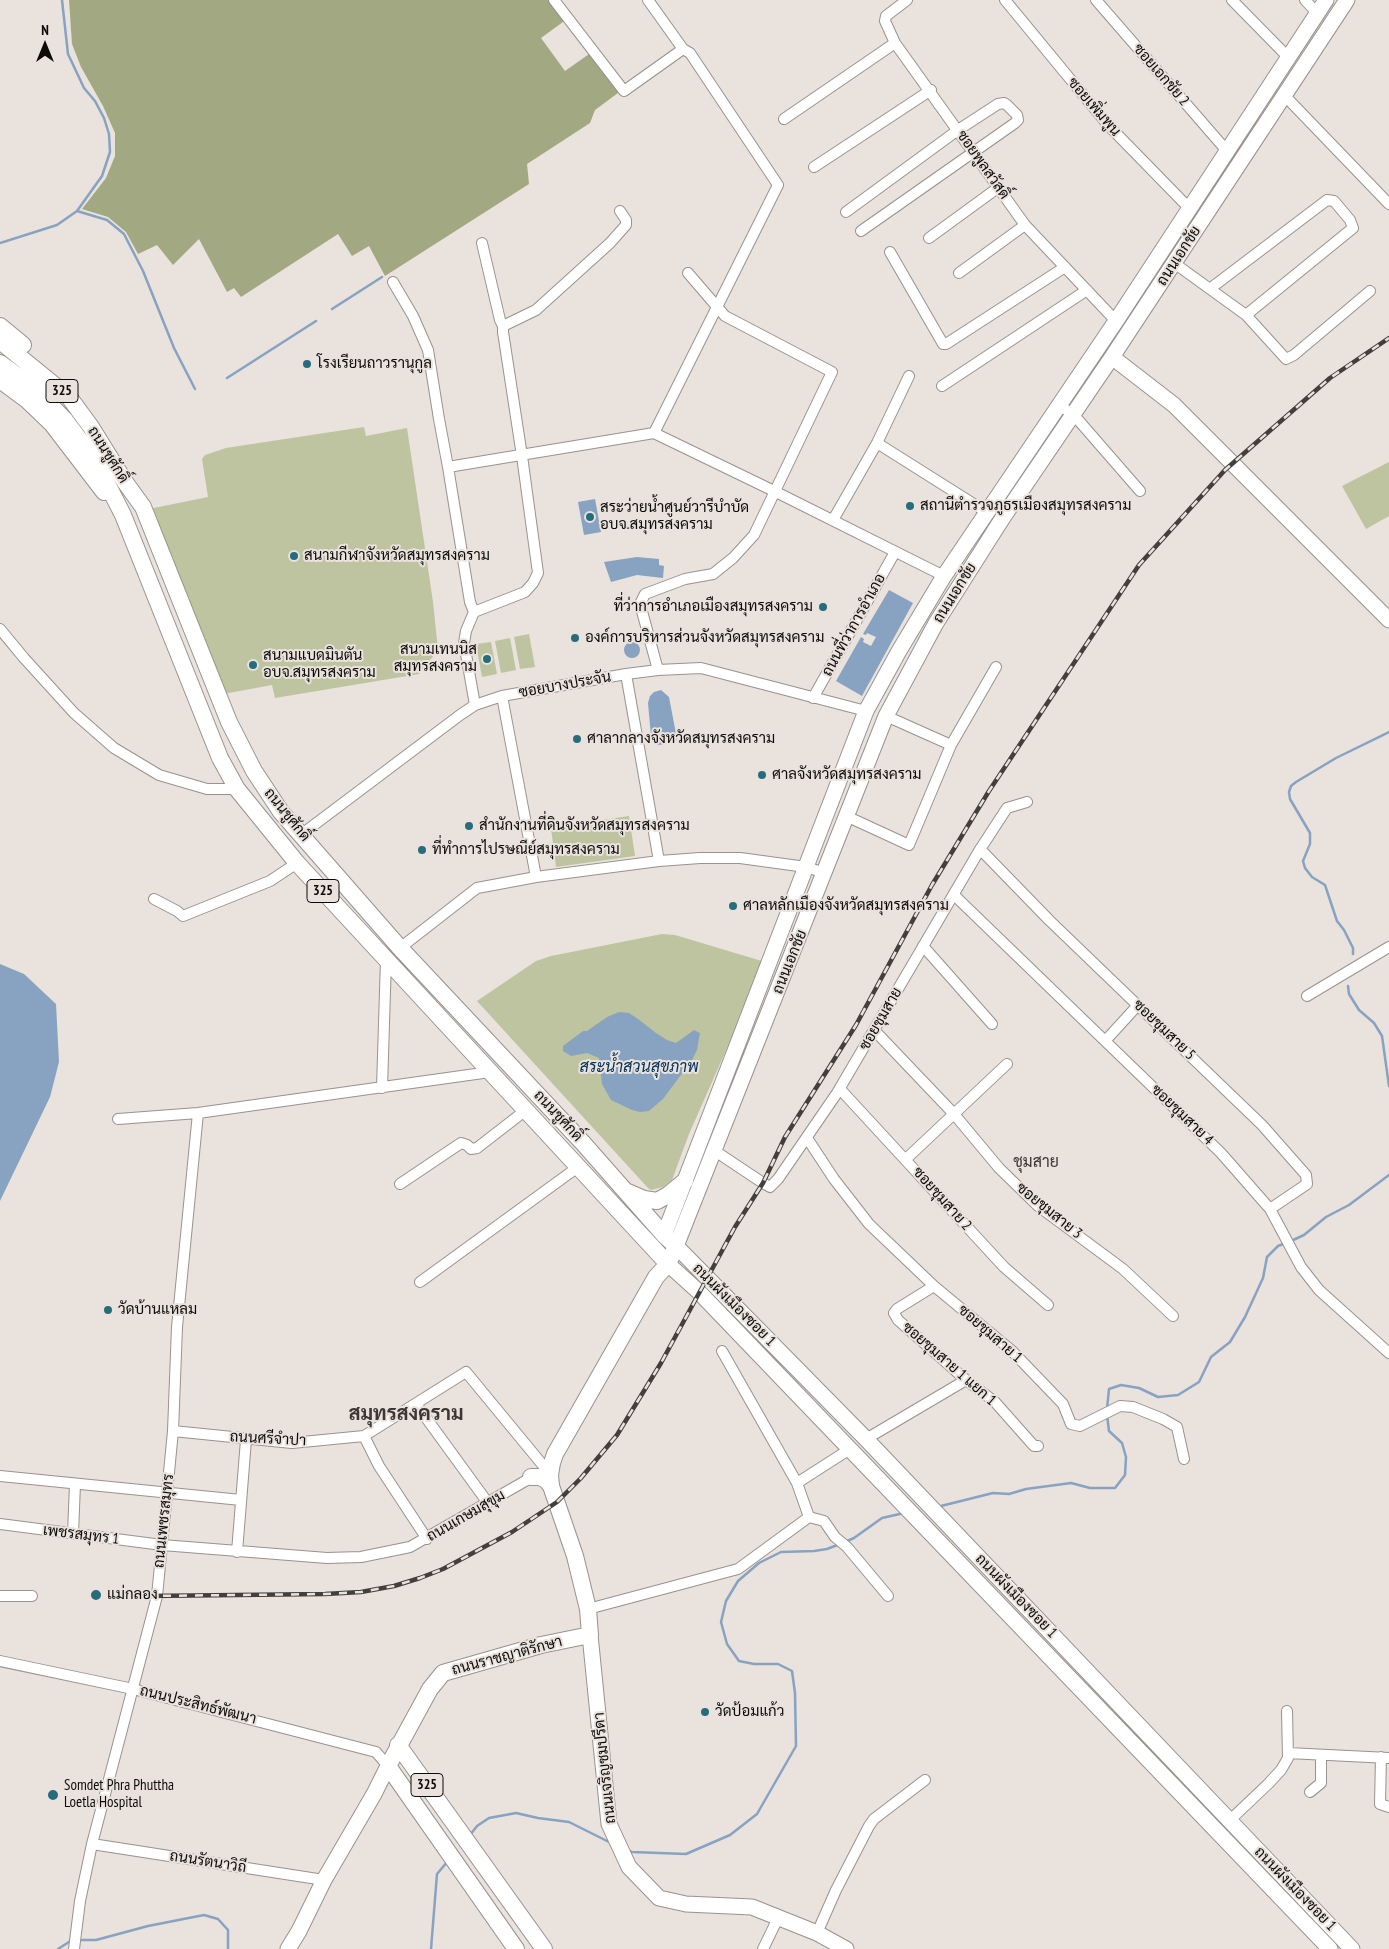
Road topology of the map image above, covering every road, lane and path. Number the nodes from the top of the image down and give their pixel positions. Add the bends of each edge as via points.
1 (554, 0) edge
2 (648, 0) edge
3 (907, 0) edge
4 (1006, 0) edge
5 (1096, 0) edge
6 (1232, 0) edge
7 (1305, 0) edge
8 (1326, 0) edge
9 (1347, 0) edge
10 (1318, 13) junction
11 (895, 43) junction
12 (683, 49) junction
13 (1289, 58) junction
14 (930, 90) junction
15 (1285, 96) junction
16 (784, 119) dead end
17 (958, 130) junction
18 (1227, 151) junction
19 (974, 152) junction
20 (814, 168) dead end
21 (999, 187) junction
22 (1389, 204) edge
23 (1189, 208) junction
24 (620, 212) dead end
25 (846, 212) dead end
26 (1025, 225) junction
27 (861, 231) dead end
28 (929, 238) dead end
29 (482, 243) dead end
30 (890, 252) dead end
31 (1174, 263) junction
32 (1065, 267) junction
33 (688, 273) dead end
34 (959, 273) dead end
35 (393, 282) dead end
36 (1210, 288) junction
37 (1086, 290) junction
38 (1370, 291) dead end
39 (718, 308) junction
40 (1246, 315) junction
41 (1116, 321) junction
42 (0, 326) edge
43 (503, 326) junction
44 (0, 341) edge
45 (1112, 357) junction
46 (0, 363) edge
47 (908, 376) dead end
48 (0, 380) edge
49 (942, 386) dead end
50 (1060, 406) junction
51 (1073, 414) junction
52 (654, 433) junction
53 (877, 443) junction
54 (522, 456) junction
55 (102, 458) junction
56 (448, 467) junction
57 (774, 490) junction
58 (1140, 491) dead end
59 (143, 507) junction
60 (988, 513) junction
61 (123, 515) junction
62 (833, 520) junction
63 (896, 552) junction
64 (944, 576) junction
65 (474, 612) junction
66 (1389, 620) edge
67 (0, 629) edge
68 (996, 667) dead end
69 (658, 670) junction
70 (626, 674) junction
71 (502, 696) junction
72 (813, 698) junction
73 (475, 705) junction
74 (866, 711) junction
75 (886, 716) junction
76 (951, 745) junction
77 (237, 789) junction
78 (1027, 802) dead end
79 (846, 816) junction
80 (302, 834) junction
81 (980, 849) junction
82 (659, 861) junction
83 (297, 863) junction
84 (806, 867) junction
85 (825, 873) junction
86 (536, 877) junction
87 (954, 896) junction
88 (154, 899) dead end
89 (923, 946) junction
90 (1389, 947) edge
91 (400, 948) junction
92 (386, 960) junction
93 (1306, 996) dead end
94 (1138, 1005) junction
95 (992, 1024) dead end
96 (874, 1030) junction
97 (1106, 1040) junction
98 (1007, 1064) dead end
99 (490, 1072) junction
100 (382, 1088) junction
101 (840, 1089) junction
102 (526, 1110) junction
103 (198, 1113) junction
104 (954, 1114) junction
105 (118, 1119) dead end
106 (807, 1138) junction
107 (583, 1142) junction
108 (715, 1151) junction
109 (906, 1159) junction
110 (573, 1161) junction
111 (685, 1181) junction
112 (400, 1184) dead end
113 (626, 1191) junction
114 (1270, 1209) junction
115 (664, 1235) junction
116 (676, 1246) junction
117 (663, 1258) junction
118 (420, 1282) dead end
119 (934, 1286) junction
120 (728, 1297) junction
121 (1048, 1305) dead end
122 (715, 1309) junction
123 (1173, 1316) dead end
124 (722, 1351) dead end
125 (1389, 1353) edge
126 (966, 1380) junction
127 (416, 1404) junction
128 (173, 1432) junction
129 (364, 1436) junction
130 (866, 1438) junction
131 (246, 1440) junction
132 (1038, 1446) dead end
133 (850, 1449) junction
134 (1184, 1459) dead end
135 (549, 1466) junction
136 (0, 1476) edge
137 (531, 1477) junction
138 (797, 1483) junction
139 (75, 1484) junction
140 (551, 1486) junction
141 (168, 1492) junction
142 (241, 1500) junction
143 (488, 1504) junction
144 (809, 1517) junction
145 (0, 1524) edge
146 (73, 1534) junction
147 (427, 1539) junction
148 (162, 1545) junction
149 (237, 1552) junction
150 (0, 1596) edge
151 (32, 1596) dead end
152 (888, 1596) dead end
153 (588, 1609) junction
154 (590, 1635) junction
155 (0, 1661) edge
156 (134, 1689) junction
157 (1287, 1711) dead end
158 (398, 1745) junction
159 (1288, 1752) junction
160 (1321, 1754) junction
161 (1385, 1758) edge
162 (388, 1766) junction
163 (924, 1780) dead end
164 (1310, 1792) dead end
165 (1389, 1807) edge
166 (1229, 1821) junction
167 (92, 1844) junction
168 (324, 1880) junction
169 (779, 1916) junction
170 (817, 1933) junction
171 (74, 1949) edge
172 (288, 1949) edge
173 (516, 1949) edge
174 (544, 1949) edge
175 (764, 1949) edge
176 (846, 1949) edge
177 (1330, 1949) edge
178 (1352, 1949) edge

1 - 12 street via 624,91
2 - 12 street
3 - 11 street, ซอยพูลสวัสดิ์ via 886,16 885,21
4 - 23 street, ซอยเพิ่มพูน via 1108,125
5 - 18 street, ซอยเอกชัย 2
6 - 13 street
7 - 10 street
8 - 10 main road, ถนนเอกชัย
9 - 15 main road, ถนนเอกชัย
10 - 13 main road, ถนนเอกชัย
11 - 14 street, ซอยพูลสวัสดิ์
11 - 16 street
12 - 39 street via 690,53 778,185
13 - 18 main road, ถนนเอกชัย
14 - 17 street, ซอยพูลสวัสดิ์
14 - 20 street
15 - 22 street
15 - 31 main road, ถนนเอกชัย
17 - 19 street, ซอยพูลสวัสดิ์
17 - 19 street via 998,104 1007,104 1017,115 1015,123
17 - 25 street
18 - 23 main road, ถนนเอกชัย
19 - 21 street, ซอยพูลสวัสดิ์
19 - 27 street
21 - 26 street, ซอยพูลสวัสดิ์
21 - 28 street
23 - 41 main road, ถนนเอกชัย
24 - 43 street via 626,225 610,243 536,310
26 - 32 street, ซอยพูลสวัสดิ์
26 - 34 street
29 - 43 street
30 - 32 street via 943,344
31 - 36 street
31 - 45 main road, ถนนเอกชัย
32 - 37 street, ซอยพูลสวัสดิ์
33 - 39 street
35 - 56 street via 428,350
36 - 40 street
36 - 40 street via 1327,200 1334,201 1350,220 1352,228
37 - 41 street, ซอยพูลสวัสดิ์
37 - 49 street
38 - 40 street via 1286,359
39 - 52 street
39 - 57 street via 725,316 832,372
41 - 50 main road, ถนนเอกชัย
42 - 59 main road via 72,388 122,460
43 - 54 street
44 - 55 main road, ถนนชูศักดิ์ / 325 via 69,397 91,427
45 - 51 main road, ถนนเอกชัย
45 - 66 main road via 1174,405
46 - 55 main road, ถนนชูศักดิ์ / 325 via 34,388
47 - 53 street
48 - 61 main road via 52,424
50 - 51 street
50 - 60 main road, ถนนเอกชัย
51 - 58 street
51 - 75 main road, ถนนเอกชัย via 936,623
52 - 54 street
52 - 57 street
53 - 60 street
53 - 62 street
54 - 56 street
54 - 65 street via 538,573 525,592
55 - 59 main road, ถนนชูศักดิ์ / 325
55 - 61 main road, ถนนชูศักดิ์ / 325
56 - 65 street
57 - 62 street
57 - 69 street via 754,535 733,558 713,574 685,579 645,594 640,604
59 - 80 main road, ถนนชูศักดิ์ / 325 via 237,738 281,812
60 - 64 main road, ถนนเอกชัย
61 - 77 main road, ถนนชูศักดิ์ / 325 via 220,758
62 - 63 street
63 - 64 street
63 - 72 street, ถนนที่ว่าการอำเภอ
64 - 74 main road, ถนนเอกชัย
65 - 73 street via 464,643
67 - 77 street via 74,713 114,748 158,775 207,789
68 - 76 street
69 - 70 street, ซอยบางประจัน
69 - 72 street, ซอยบางประจัน via 701,668
70 - 71 street, ซอยบางประจัน
70 - 82 street
71 - 73 street, ซอยบางประจัน
71 - 86 street
72 - 74 street, ซอยบางประจัน
73 - 80 street, ซอยบางประจัน
74 - 84 main road, ถนนเอกชัย
75 - 76 street
75 - 79 main road, ถนนเอกชัย
76 - 79 street via 909,845
77 - 83 main road, ถนนชูศักดิ์ / 325
78 - 81 street, ซอยชุมสาย via 1007,808
79 - 85 main road, ถนนเอกชัย
80 - 91 main road, ถนนชูศักดิ์ / 325
81 - 87 street, ซอยชุมสาย
81 - 94 street, ซอยชุมสาย 5
82 - 84 street via 740,858
82 - 86 street
83 - 88 street via 270,881 183,916
83 - 92 main road, ถนนชูศักดิ์ / 325
84 - 85 street
84 - 111 main road, ถนนเอกชัย
85 - 108 main road, ถนนเอกชัย
86 - 91 street via 477,888
87 - 89 street, ซอยชุมสาย
87 - 97 street, ซอยชุมสาย 4 via 1098,1036
89 - 95 street
89 - 96 street, ซอยชุมสาย
90 - 93 street
91 - 107 main road, ถนนชูศักดิ์ / 325
92 - 99 main road, ถนนชูศักดิ์ / 325
92 - 100 street
94 - 97 street
94 - 114 street, ซอยชุมสาย 5 via 1262,1125 1306,1175 1307,1184
96 - 101 street, ซอยชุมสาย
96 - 104 street, ซอยชุมสาย 3
97 - 114 street, ซอยชุมสาย 4 via 1221,1153
98 - 104 street
99 - 100 street
99 - 102 main road, ถนนชูศักดิ์ / 325
100 - 103 street
101 - 106 street, ซอยชุมสาย
101 - 109 street, ซอยชุมสาย 2
102 - 110 main road, ถนนชูศักดิ์ / 325
102 - 112 street via 477,1148 471,1149 462,1143
103 - 105 street
103 - 128 street, ถนนเพชรสมุทร via 177,1327
104 - 109 street
104 - 123 street, ซอยชุมสาย 3 via 999,1168 1038,1206 1123,1269
106 - 108 street, ซอยชุมสาย via 770,1186
106 - 119 street, ซอยชุมสาย 1 via 834,1180 869,1224
107 - 110 main road
107 - 113 main road, ถนนชูศักดิ์ / 325
108 - 116 main road, ถนนเอกชัย
109 - 121 street, ซอยชุมสาย 2 via 1004,1267
110 - 117 main road, ถนนชูศักดิ์ / 325
110 - 118 street
111 - 113 main road via 657,1201
111 - 115 main road, ถนนเอกชัย
113 - 115 main road, ถนนชูศักดิ์ / 325
114 - 125 street, ซอยชุมสาย 4 via 1293,1254 1319,1290
115 - 116 main road, ถนนชูศักดิ์
115 - 117 main road
116 - 117 main road
116 - 120 main road, ถนนผังเมืองซอย 1
117 - 122 main road, ถนนผังเมืองซอย 1
117 - 135 main road via 656,1277
119 - 126 street, ซอยชุมสาย 1 แยก 1 via 894,1313
119 - 134 street, ซอยชุมสาย 1 via 1011,1350 1062,1404 1071,1424 1080,1426 1120,1406 1132,1407 1176,1427
120 - 122 main road
120 - 130 main road, ถนนผังเมืองซอย 1
122 - 133 main road, ถนนผังเมืองซอย 1
124 - 138 street
126 - 130 street
126 - 132 street, ซอยชุมสาย 1 แยก 1 via 995,1402 1027,1441
127 - 129 street, ถนนศรีจำปา
127 - 135 street, ถนนศรีจำปา via 466,1372
127 - 143 street
128 - 131 street, ถนนศรีจำปา
128 - 141 street, ถนนเพชรสมุทร
129 - 131 street, ถนนศรีจำปา via 292,1443
129 - 147 street via 379,1466
130 - 166 main road, ถนนผังเมืองซอย 1
131 - 142 street
133 - 138 street
133 - 177 main road, ถนนผังเมืองซอย 1
135 - 137 street, ถนนเกษมสุขุม
135 - 140 main road
136 - 139 street
137 - 140 main road via 540,1477
137 - 143 street, ถนนเกษมสุขุม
138 - 144 street
139 - 141 street
139 - 146 street
140 - 153 main road via 575,1556
141 - 142 street
141 - 148 street, ถนนเพชรสมุทร
142 - 149 street
143 - 147 street, ถนนเกษมสุขุม
144 - 152 street via 824,1521 835,1538 847,1547
144 - 153 street via 738,1569
145 - 146 street, เพชรสมุทร 1
146 - 148 street, เพชรสมุทร 1
147 - 149 street, ถนนเกษมสุขุม via 410,1547 362,1557
148 - 149 street, ถนนเกษมสุขุม
148 - 156 street, ถนนเพชรสมุทร via 157,1596
150 - 151 street
153 - 154 main road
154 - 158 main road, ถนนราชญาติรักษา via 443,1673 430,1689
154 - 169 main road, ถนนเจริญชมปรีดา via 609,1824 629,1867 659,1898 686,1904 752,1907
155 - 156 street, ถนนประสิทธ์พัฒนา
156 - 162 street, ถนนประสิทธ์พัฒนา via 376,1752
156 - 167 street, ถนนเพชรสมุทร
157 - 159 street
158 - 162 main road, ถนนราชญาติรักษา
158 - 174 main road, 325
159 - 160 street
159 - 166 street via 1281,1770
160 - 161 street
160 - 164 street via 1321,1783
161 - 165 street via 1380,1804
162 - 168 main road, ถนนราชญาติรักษา
162 - 173 main road, 325
163 - 170 street via 869,1826
166 - 178 main road, ถนนผังเมืองซอย 1
167 - 168 street, ถนนรัตนาวิถี
167 - 171 street, ถนนเพชรสมุทร
168 - 172 main road, ถนนราชญาติรักษา
169 - 170 main road, ถนนเจริญชมปรีดา
169 - 175 street
170 - 176 main road, ถนนเจริญชมปรีดา

